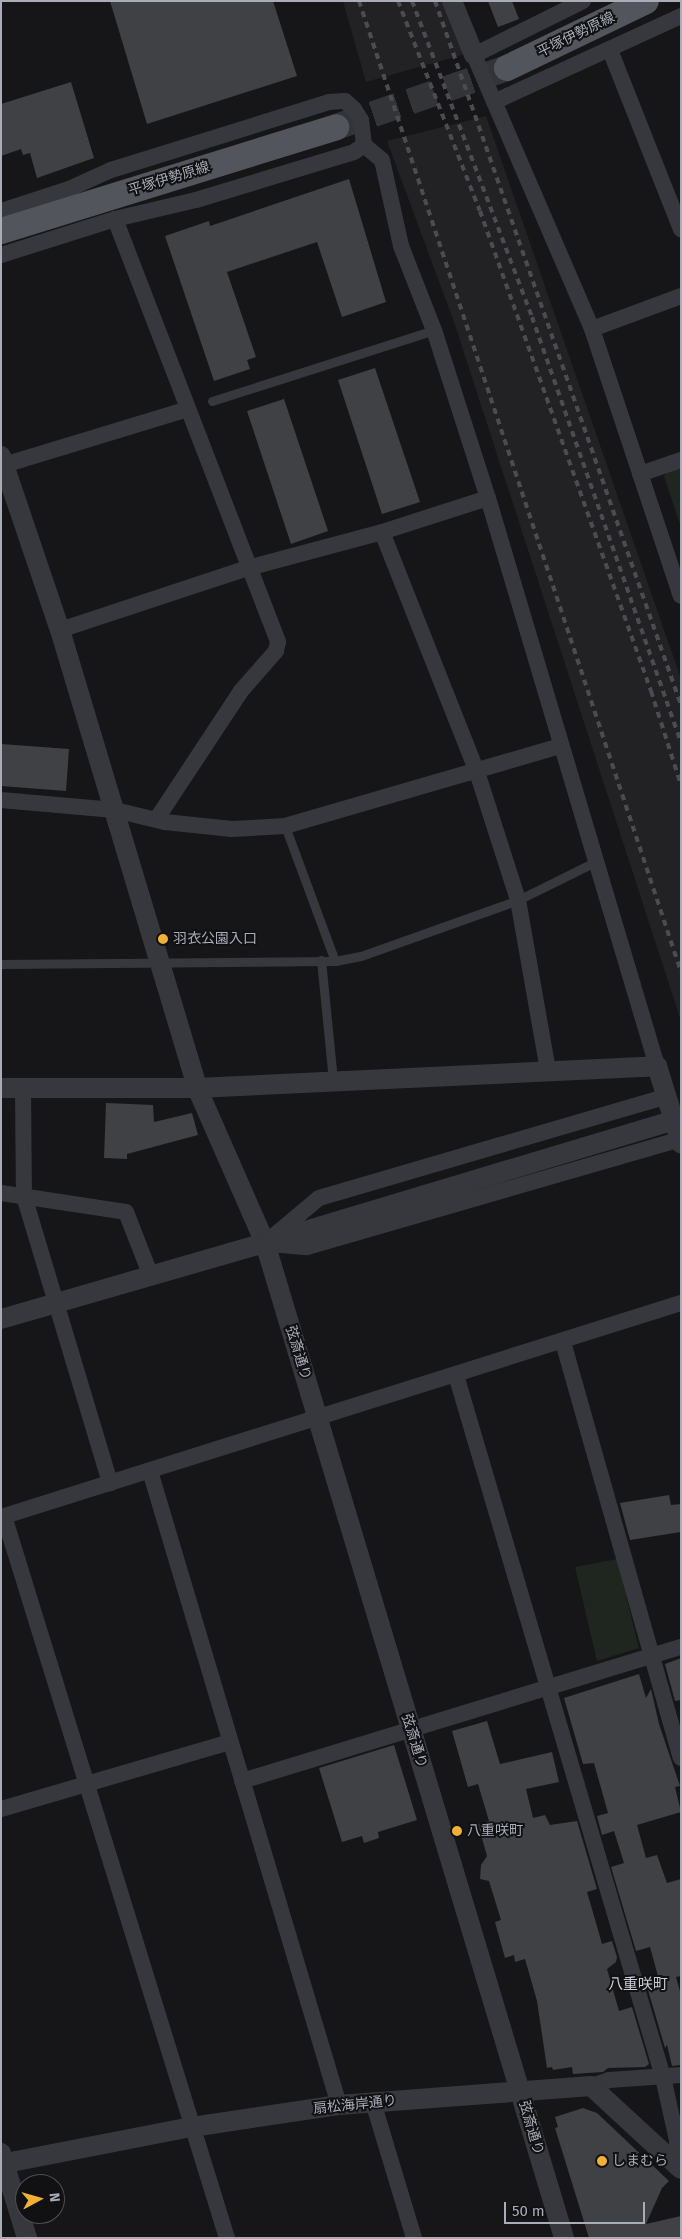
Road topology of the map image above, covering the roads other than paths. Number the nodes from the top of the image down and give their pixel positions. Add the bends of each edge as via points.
1 (452, 1) edge
2 (583, 1) edge
3 (646, 1) edge
4 (681, 16) edge
5 (610, 50) junction
6 (474, 54) junction
7 (507, 68) tunnel mouth
8 (494, 102) junction
9 (336, 127) tunnel mouth
10 (364, 145) junction
11 (1, 211) edge
12 (115, 219) junction
13 (681, 229) edge
14 (1, 231) edge
15 (1, 255) edge
16 (681, 296) edge
17 (592, 329) junction
18 (434, 330) junction
19 (212, 400) dead end
20 (188, 410) junction
21 (681, 460) edge
22 (2, 462) edge
23 (640, 474) junction
24 (488, 498) junction
25 (382, 532) junction
26 (248, 568) junction
27 (681, 596) edge
28 (60, 630) junction
29 (561, 746) junction
30 (477, 772) junction
31 (1, 800) edge
32 (115, 810) junction
33 (156, 820) junction
34 (285, 826) junction
35 (594, 862) junction
36 (518, 900) junction
37 (321, 960) junction
38 (335, 961) junction
39 (158, 962) junction
40 (1, 964) edge
41 (657, 1066) junction
42 (548, 1071) junction
43 (333, 1081) junction
44 (23, 1087) junction
45 (1, 1088) edge
46 (197, 1088) junction
47 (668, 1096) junction
48 (681, 1118) edge
49 (680, 1141) edge
50 (1, 1193) edge
51 (24, 1196) junction
52 (265, 1244) junction
53 (151, 1276) junction
54 (56, 1303) junction
55 (681, 1303) edge
56 (1, 1319) edge
57 (563, 1342) junction
58 (456, 1375) junction
59 (318, 1419) junction
60 (150, 1471) junction
61 (110, 1483) junction
62 (3, 1517) edge
63 (681, 1647) edge
64 (652, 1657) junction
65 (549, 1688) junction
66 (410, 1728) junction
67 (230, 1742) junction
68 (681, 1758) edge
69 (242, 1780) junction
70 (85, 1785) junction
71 (1, 1808) edge
72 (681, 2075) edge
73 (663, 2077) junction
74 (591, 2086) junction
75 (520, 2092) junction
76 (373, 2102) junction
77 (339, 2105) junction
78 (192, 2127) junction
79 (2, 2160) edge
80 (679, 2168) edge
81 (27, 2238) edge
82 (227, 2238) edge
83 (414, 2238) edge
84 (564, 2238) edge

1 - 6 street
2 - 6 street
3 - 7 main road, 平塚伊勢原線
4 - 5 street
5 - 8 street
5 - 13 street
6 - 8 street
8 - 17 street
9 - 14 main road, 平塚伊勢原線
10 - 11 street via 361,120 354,109 345,101 328,102 111,170 69,189
10 - 12 street via 354,152 205,197
10 - 18 street via 382,160 401,246
12 - 15 street
12 - 20 street
16 - 17 street
17 - 23 street
18 - 19 lane
18 - 24 street
20 - 22 street
20 - 26 street
21 - 23 street
22 - 28 street, 弦斎通り
23 - 27 street
24 - 25 street
24 - 29 street
25 - 26 street
25 - 30 street
26 - 28 street
26 - 33 street via 278,642 276,650 242,692
28 - 32 street, 弦斎通り
29 - 30 street
29 - 35 street
30 - 34 street
30 - 36 street
31 - 32 street
32 - 33 street
32 - 39 street, 弦斎通り
33 - 34 street via 232,829
34 - 38 lane
35 - 36 lane
35 - 41 street
36 - 38 lane via 361,956
36 - 42 street
37 - 38 lane
37 - 39 lane
37 - 43 lane
39 - 40 lane
39 - 46 street, 弦斎通り
41 - 42 street
41 - 47 street
42 - 43 street
43 - 46 street
44 - 45 street
44 - 46 street
44 - 51 street
46 - 52 street, 弦斎通り
47 - 49 street
47 - 52 street via 319,1198
48 - 52 street
49 - 52 street via 307,1246
50 - 51 street
51 - 53 street via 126,1212
51 - 54 street
52 - 53 street
52 - 59 street, 弦斎通り
53 - 54 street
54 - 56 street
54 - 61 street
55 - 57 street
57 - 58 street
57 - 64 street
58 - 59 street
58 - 65 street
59 - 60 street
59 - 66 street, 弦斎通り
60 - 61 street
60 - 67 street
61 - 62 street
62 - 70 street
63 - 64 street
64 - 65 street
64 - 68 street
65 - 66 street
65 - 73 street
66 - 69 street
66 - 75 street, 弦斎通り
67 - 69 street
67 - 70 street
69 - 77 street
70 - 71 street
70 - 78 street
72 - 73 street
73 - 74 street via 609,2080
73 - 80 street via 677,2140
74 - 75 street, 扇松海岸通り
74 - 80 street
75 - 76 street, 扇松海岸通り
75 - 84 street, 弦斎通り
76 - 77 street, 扇松海岸通り
76 - 83 street
77 - 78 street, 扇松海岸通り
78 - 79 street, 扇松海岸通り
78 - 82 street
79 - 81 street

